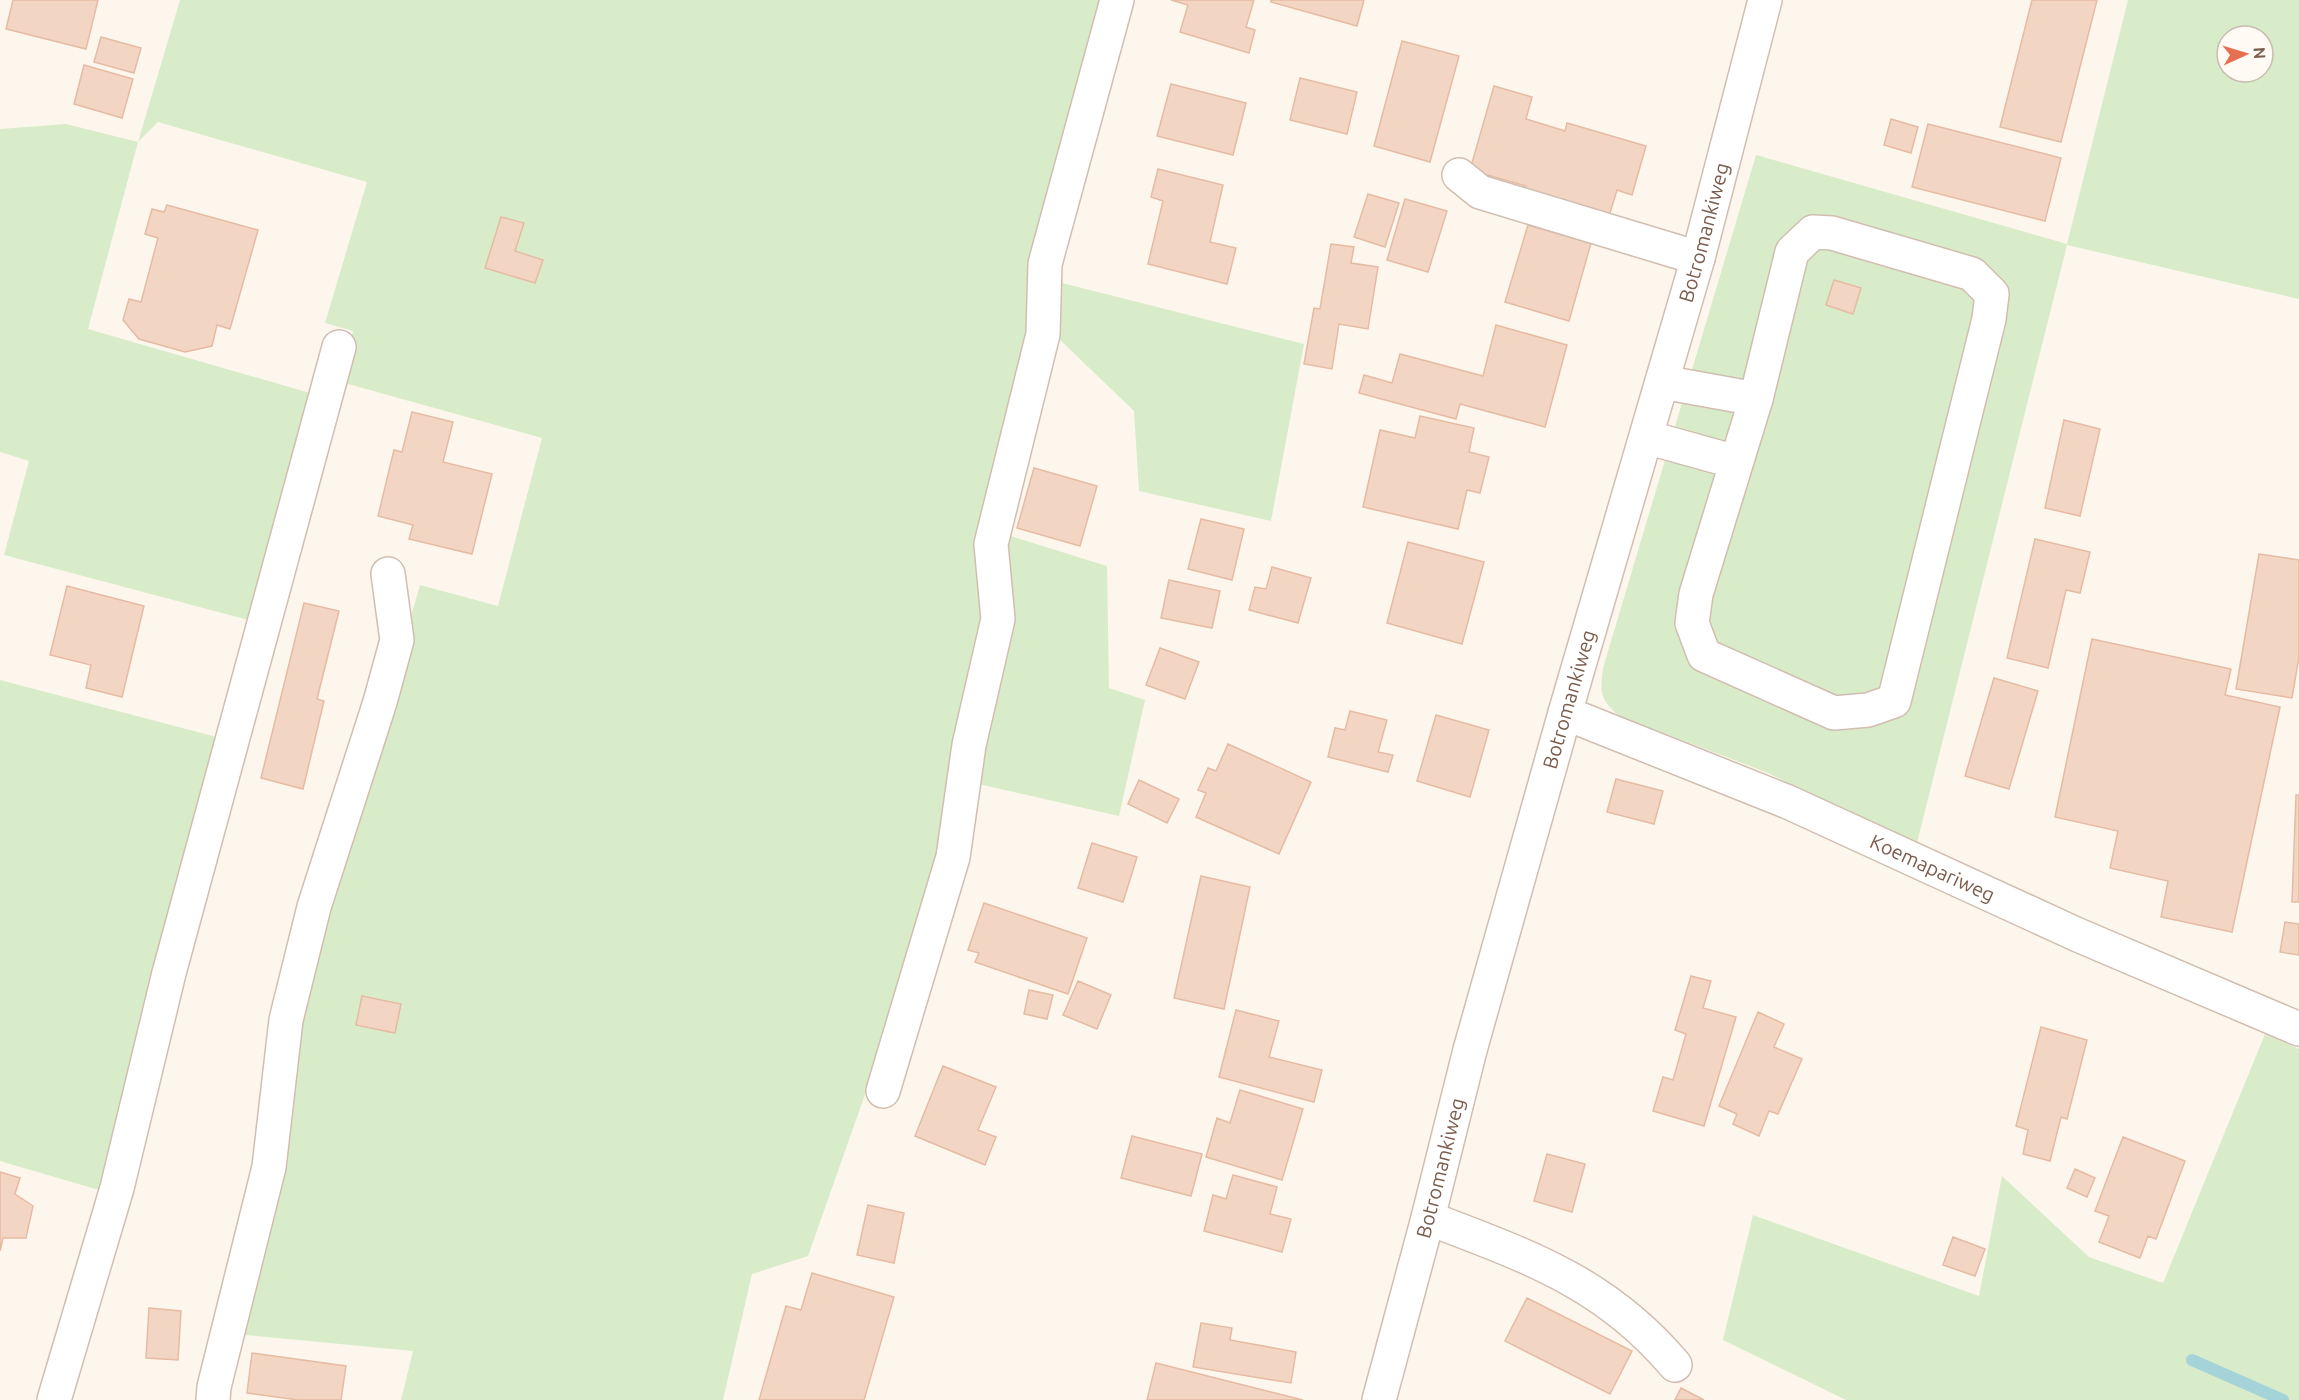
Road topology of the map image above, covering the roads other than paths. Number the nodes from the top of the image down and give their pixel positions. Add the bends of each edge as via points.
1 (1117, 0) edge
2 (1765, 0) edge
3 (1459, 175) dead end
4 (1698, 258) junction
5 (339, 347) dead end
6 (1662, 382) junction
7 (1756, 399) junction
8 (1646, 437) junction
9 (1736, 462) junction
10 (388, 574) dead end
11 (1565, 713) junction
12 (2299, 1029) edge
13 (883, 1091) dead end
14 (1428, 1218) junction
15 (1675, 1365) dead end
16 (54, 1400) edge
17 (213, 1400) edge
18 (1379, 1400) edge

1 - 13 street via 1045,264 1043,334 991,544 998,619 969,745 953,857
2 - 4 street, Botromankiweg
3 - 4 street via 1480,192
4 - 6 street, Botromankiweg
5 - 16 street via 169,973 117,1188
6 - 7 street
6 - 8 street, Botromankiweg
7 - 9 street
7 - 9 street via 1792,252 1813,232 1832,233 1972,274 1992,294 1894,701 1868,710 1834,713 1704,654 1692,623 1696,594
8 - 9 street
8 - 11 street, Botromankiweg
10 - 17 street via 397,640 314,907 286,1020 269,1167
11 - 12 street, Koemapariweg via 1788,802 2078,935
11 - 14 street, Botromankiweg via 1470,1050
14 - 15 street via 1521,1253 1573,1279 1618,1309 1652,1338
14 - 18 street, Botromankiweg

